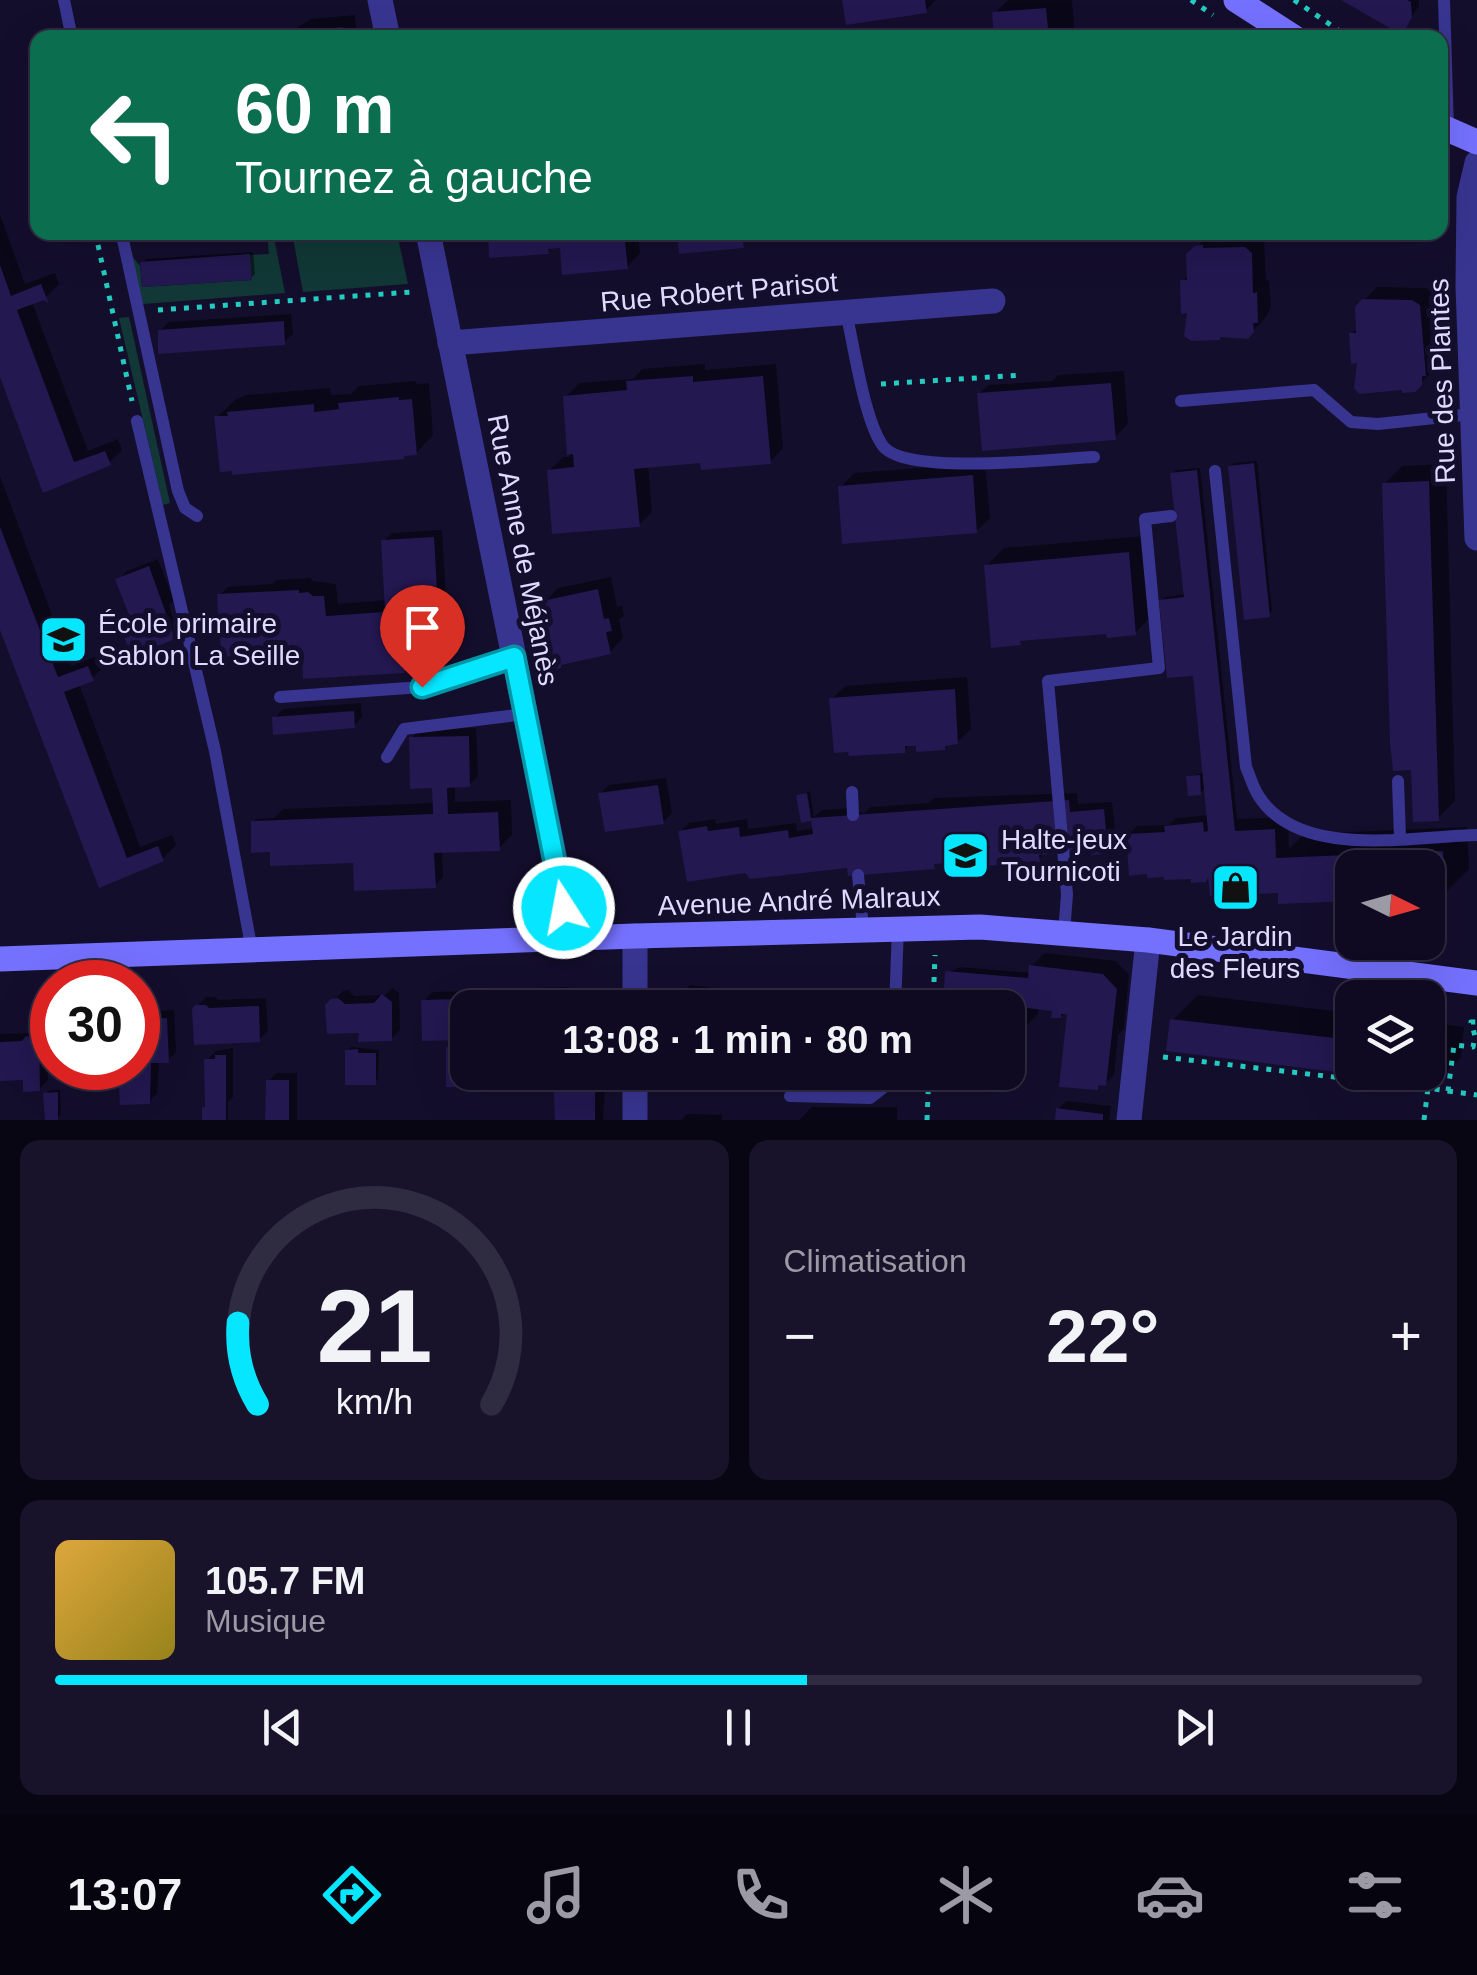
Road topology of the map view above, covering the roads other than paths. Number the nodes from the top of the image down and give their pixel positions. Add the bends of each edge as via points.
1 (64, 0) edge
2 (380, 0) edge
3 (1236, 0) edge
4 (1444, 0) edge
5 (70, 30) edge
6 (386, 30) edge
7 (1283, 30) edge
8 (1444, 30) edge
9 (1448, 130) edge
10 (1477, 142) edge
11 (1477, 163) edge
12 (123, 240) edge
13 (430, 240) edge
14 (993, 301) dead end
15 (846, 312) junction
16 (450, 343) junction
17 (1181, 401) dead end
18 (1472, 414) junction
19 (137, 421) road end
20 (1094, 457) dead end
21 (1215, 470) dead end
22 (197, 516) dead end
23 (1171, 516) dead end
24 (1477, 538) edge
25 (514, 657) junction
26 (280, 697) dead end
27 (525, 714) junction
28 (387, 757) dead end
29 (1398, 781) dead end
30 (852, 792) dead end
31 (854, 815) dead end
32 (1477, 835) edge
33 (1400, 838) junction
34 (858, 875) dead end
35 (898, 927) junction
36 (863, 928) junction
37 (1064, 933) junction
38 (635, 936) junction
39 (571, 939) junction
40 (1148, 940) junction
41 (252, 951) junction
42 (0, 960) edge
43 (1477, 983) edge
44 (635, 990) edge
45 (896, 990) edge
46 (635, 1090) edge
47 (880, 1090) edge
48 (790, 1096) dead end
49 (635, 1120) edge
50 (1129, 1120) edge

1 - 5 lane
2 - 6 street
3 - 7 main road
4 - 8 lane
9 - 10 main road
11 - 18 street, Rue des Plantes via 1469,196
12 - 22 lane via 178,490
13 - 16 street, Rue Anne de Méjanès
14 - 15 street, Rue Robert Parisot
15 - 16 street, Rue Robert Parisot
15 - 20 lane via 874,430 885,450 933,464
16 - 25 street, Rue Anne de Méjanès
17 - 18 lane via 1314,390 1351,422
18 - 24 street, Rue des Plantes
19 - 41 lane via 215,751
21 - 33 lane via 1246,767 1258,796 1282,821 1310,834
23 - 37 lane via 1145,519 1160,668 1048,681 1067,894
25 - 26 lane via 422,687
25 - 27 street, Rue Anne de Méjanès
27 - 28 lane via 404,729
27 - 39 street, Rue Anne de Méjanès
29 - 33 lane
30 - 31 lane
32 - 33 lane
34 - 36 lane
35 - 36 main road, Avenue André Malraux
35 - 37 main road, Avenue André Malraux
35 - 45 lane
36 - 38 main road, Avenue André Malraux
37 - 40 main road, Avenue André Malraux
38 - 39 main road, Avenue André Malraux
38 - 44 street
39 - 41 main road, Avenue André Malraux
40 - 43 main road, Avenue André Malraux
40 - 50 street
41 - 42 main road, Avenue André Malraux
46 - 49 street
47 - 48 lane via 870,1098

